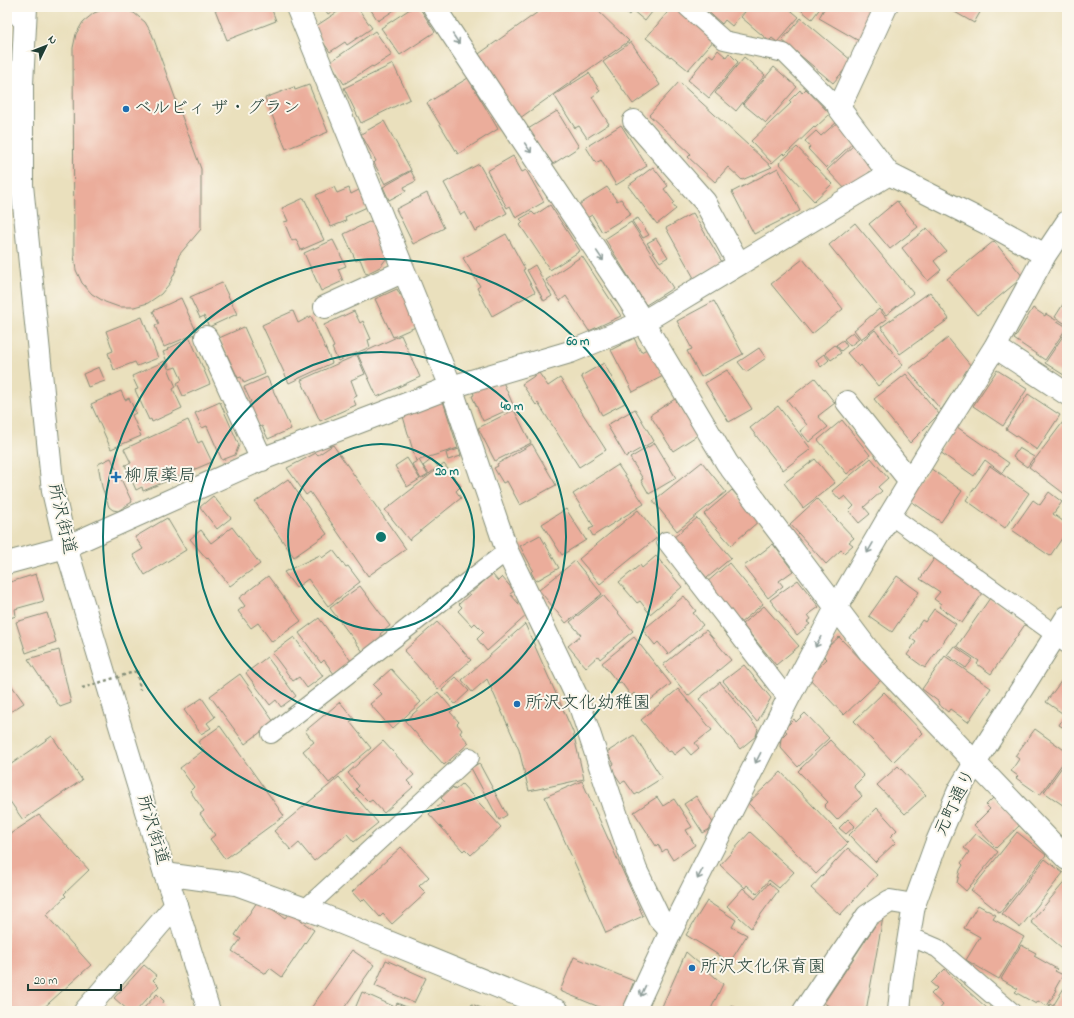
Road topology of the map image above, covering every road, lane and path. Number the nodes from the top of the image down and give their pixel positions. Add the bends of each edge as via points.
1 (9, 7) edge
2 (297, 7) edge
3 (434, 7) edge
4 (687, 7) edge
5 (886, 7) edge
6 (25, 16) edge
7 (839, 108) junction
8 (634, 121) dead end
9 (889, 174) junction
10 (1067, 222) edge
11 (1045, 255) junction
12 (739, 264) junction
13 (404, 271) junction
14 (325, 307) dead end
15 (643, 322) junction
16 (206, 337) dead end
17 (995, 347) junction
18 (451, 387) junction
19 (1067, 394) edge
20 (847, 402) dead end
21 (262, 460) junction
22 (910, 481) junction
23 (890, 515) junction
24 (666, 541) dead end
25 (66, 547) junction
26 (507, 551) junction
27 (7, 563) edge
28 (836, 608) junction
29 (1063, 632) edge
30 (137, 671) dead end
31 (82, 688) dead end
32 (788, 699) junction
33 (271, 734) dead end
34 (470, 757) dead end
35 (975, 763) junction
36 (1067, 859) edge
37 (165, 874) junction
38 (176, 905) junction
39 (914, 905) junction
40 (305, 909) junction
41 (671, 931) junction
42 (909, 936) junction
43 (85, 1011) edge
44 (209, 1011) edge
45 (558, 1011) edge
46 (634, 1011) edge
47 (804, 1011) edge
48 (899, 1011) edge
49 (1011, 1011) edge

1 - 6 lane
2 - 13 street
3 -> 15 street
4 - 7 lane via 724,40 784,53
5 - 7 street
6 - 25 street, 所沢街道 via 22,185 53,491
7 - 9 street
8 - 12 street via 705,202
9 - 11 street
9 - 12 street
10 - 11 street
11 - 17 street
12 - 15 street
13 - 14 street
13 - 18 street
15 - 18 street via 570,352
15 - 28 street via 728,463
16 - 21 street
17 - 19 street
17 - 22 street
18 - 21 street
18 - 26 street
20 - 22 street
21 - 25 street
22 - 23 street
23 -> 28 street
23 - 29 lane
24 - 32 lane
25 - 27 street
25 - 37 street, 所沢街道
26 - 33 lane
26 - 41 street via 576,697 636,870 659,918
28 -> 32 street
28 - 35 street via 872,655
29 - 35 street, 元町通り
30 - 31 path, bridge
32 -> 41 street
34 - 40 lane
35 - 36 street
35 - 39 street, 元町通り via 959,790
37 - 38 street, 所沢街道
37 - 40 street via 236,884
38 - 43 street
38 - 44 street, 所沢街道
39 - 42 street, 元町通り
39 - 47 street via 890,901 868,916
40 - 45 street
41 -> 46 street
42 - 48 street, 元町通り
42 - 49 lane via 937,948

